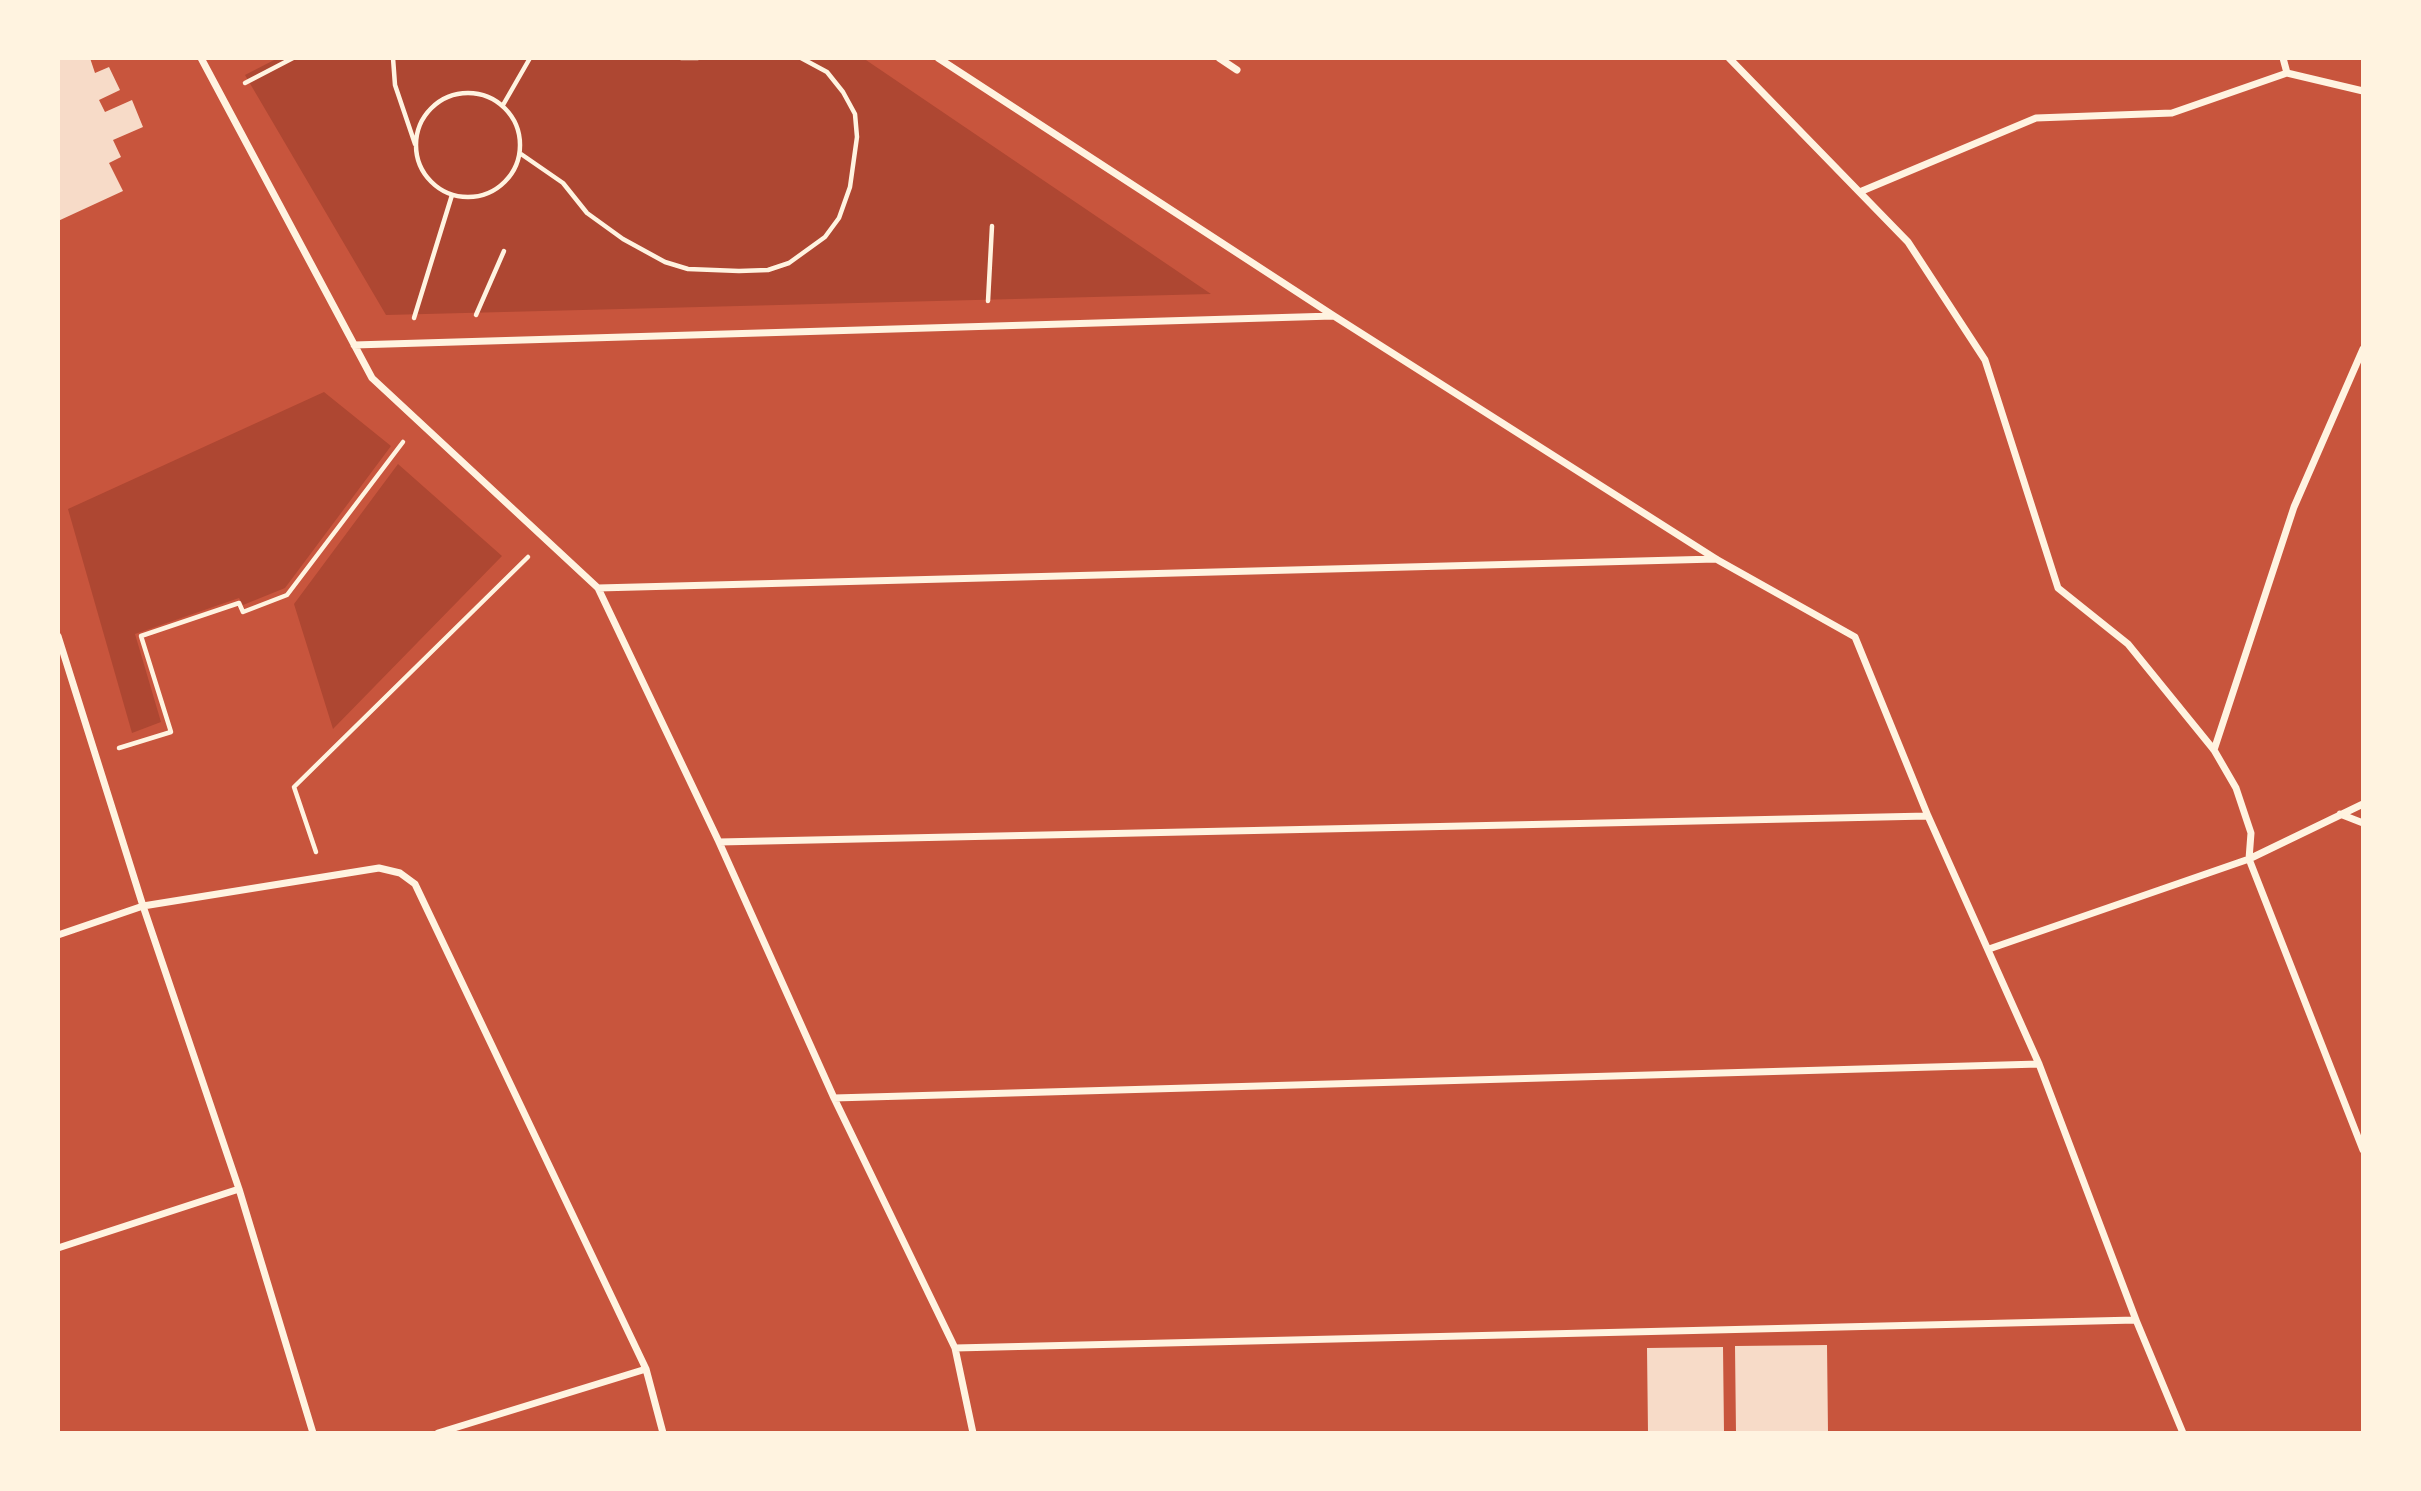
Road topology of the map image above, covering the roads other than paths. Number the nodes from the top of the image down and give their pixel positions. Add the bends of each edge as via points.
1 (201, 58) edge
2 (938, 58) edge
3 (1219, 58) edge
4 (1729, 58) edge
5 (2283, 58) edge
6 (1237, 70) dead end
7 (2287, 74) junction
8 (2363, 91) edge
9 (1862, 191) junction
10 (1334, 316) junction
11 (354, 345) junction
12 (2363, 349) edge
13 (1716, 559) junction
14 (598, 588) junction
15 (58, 636) edge
16 (2214, 750) junction
17 (2363, 804) edge
18 (2340, 814) junction
19 (1928, 816) junction
20 (2363, 823) edge
21 (719, 842) junction
22 (2249, 859) junction
23 (143, 905) junction
24 (58, 935) edge
25 (1989, 949) junction
26 (2039, 1064) junction
27 (834, 1098) junction
28 (2363, 1150) edge
29 (239, 1189) junction
30 (58, 1248) edge
31 (2136, 1321) junction
32 (955, 1348) junction
33 (646, 1369) junction
34 (313, 1433) edge
35 (438, 1433) edge
36 (663, 1433) edge
37 (973, 1433) edge
38 (2183, 1433) edge

1 - 11 street
2 - 10 street
3 - 6 street
4 - 9 street
5 - 7 street
7 - 8 street
7 - 9 street via 2172,113 2036,118
9 - 16 street via 1908,242 1985,359 2057,588 2128,644
10 - 11 street
10 - 13 street
11 - 14 street via 372,379
12 - 16 street via 2294,507
13 - 14 street
13 - 19 street via 1855,637
14 - 21 street
15 - 23 street
16 - 22 street via 2236,788 2251,833
17 - 18 street
18 - 20 street
18 - 22 street
19 - 21 street
19 - 25 street
21 - 27 street
22 - 25 street
22 - 28 street
23 - 24 street
23 - 29 street
23 - 33 street via 379,868 400,873 415,884
25 - 26 street
26 - 27 street
26 - 31 street
27 - 32 street
29 - 30 street
29 - 34 street
31 - 32 street
31 - 38 street
32 - 37 street
33 - 35 street
33 - 36 street

